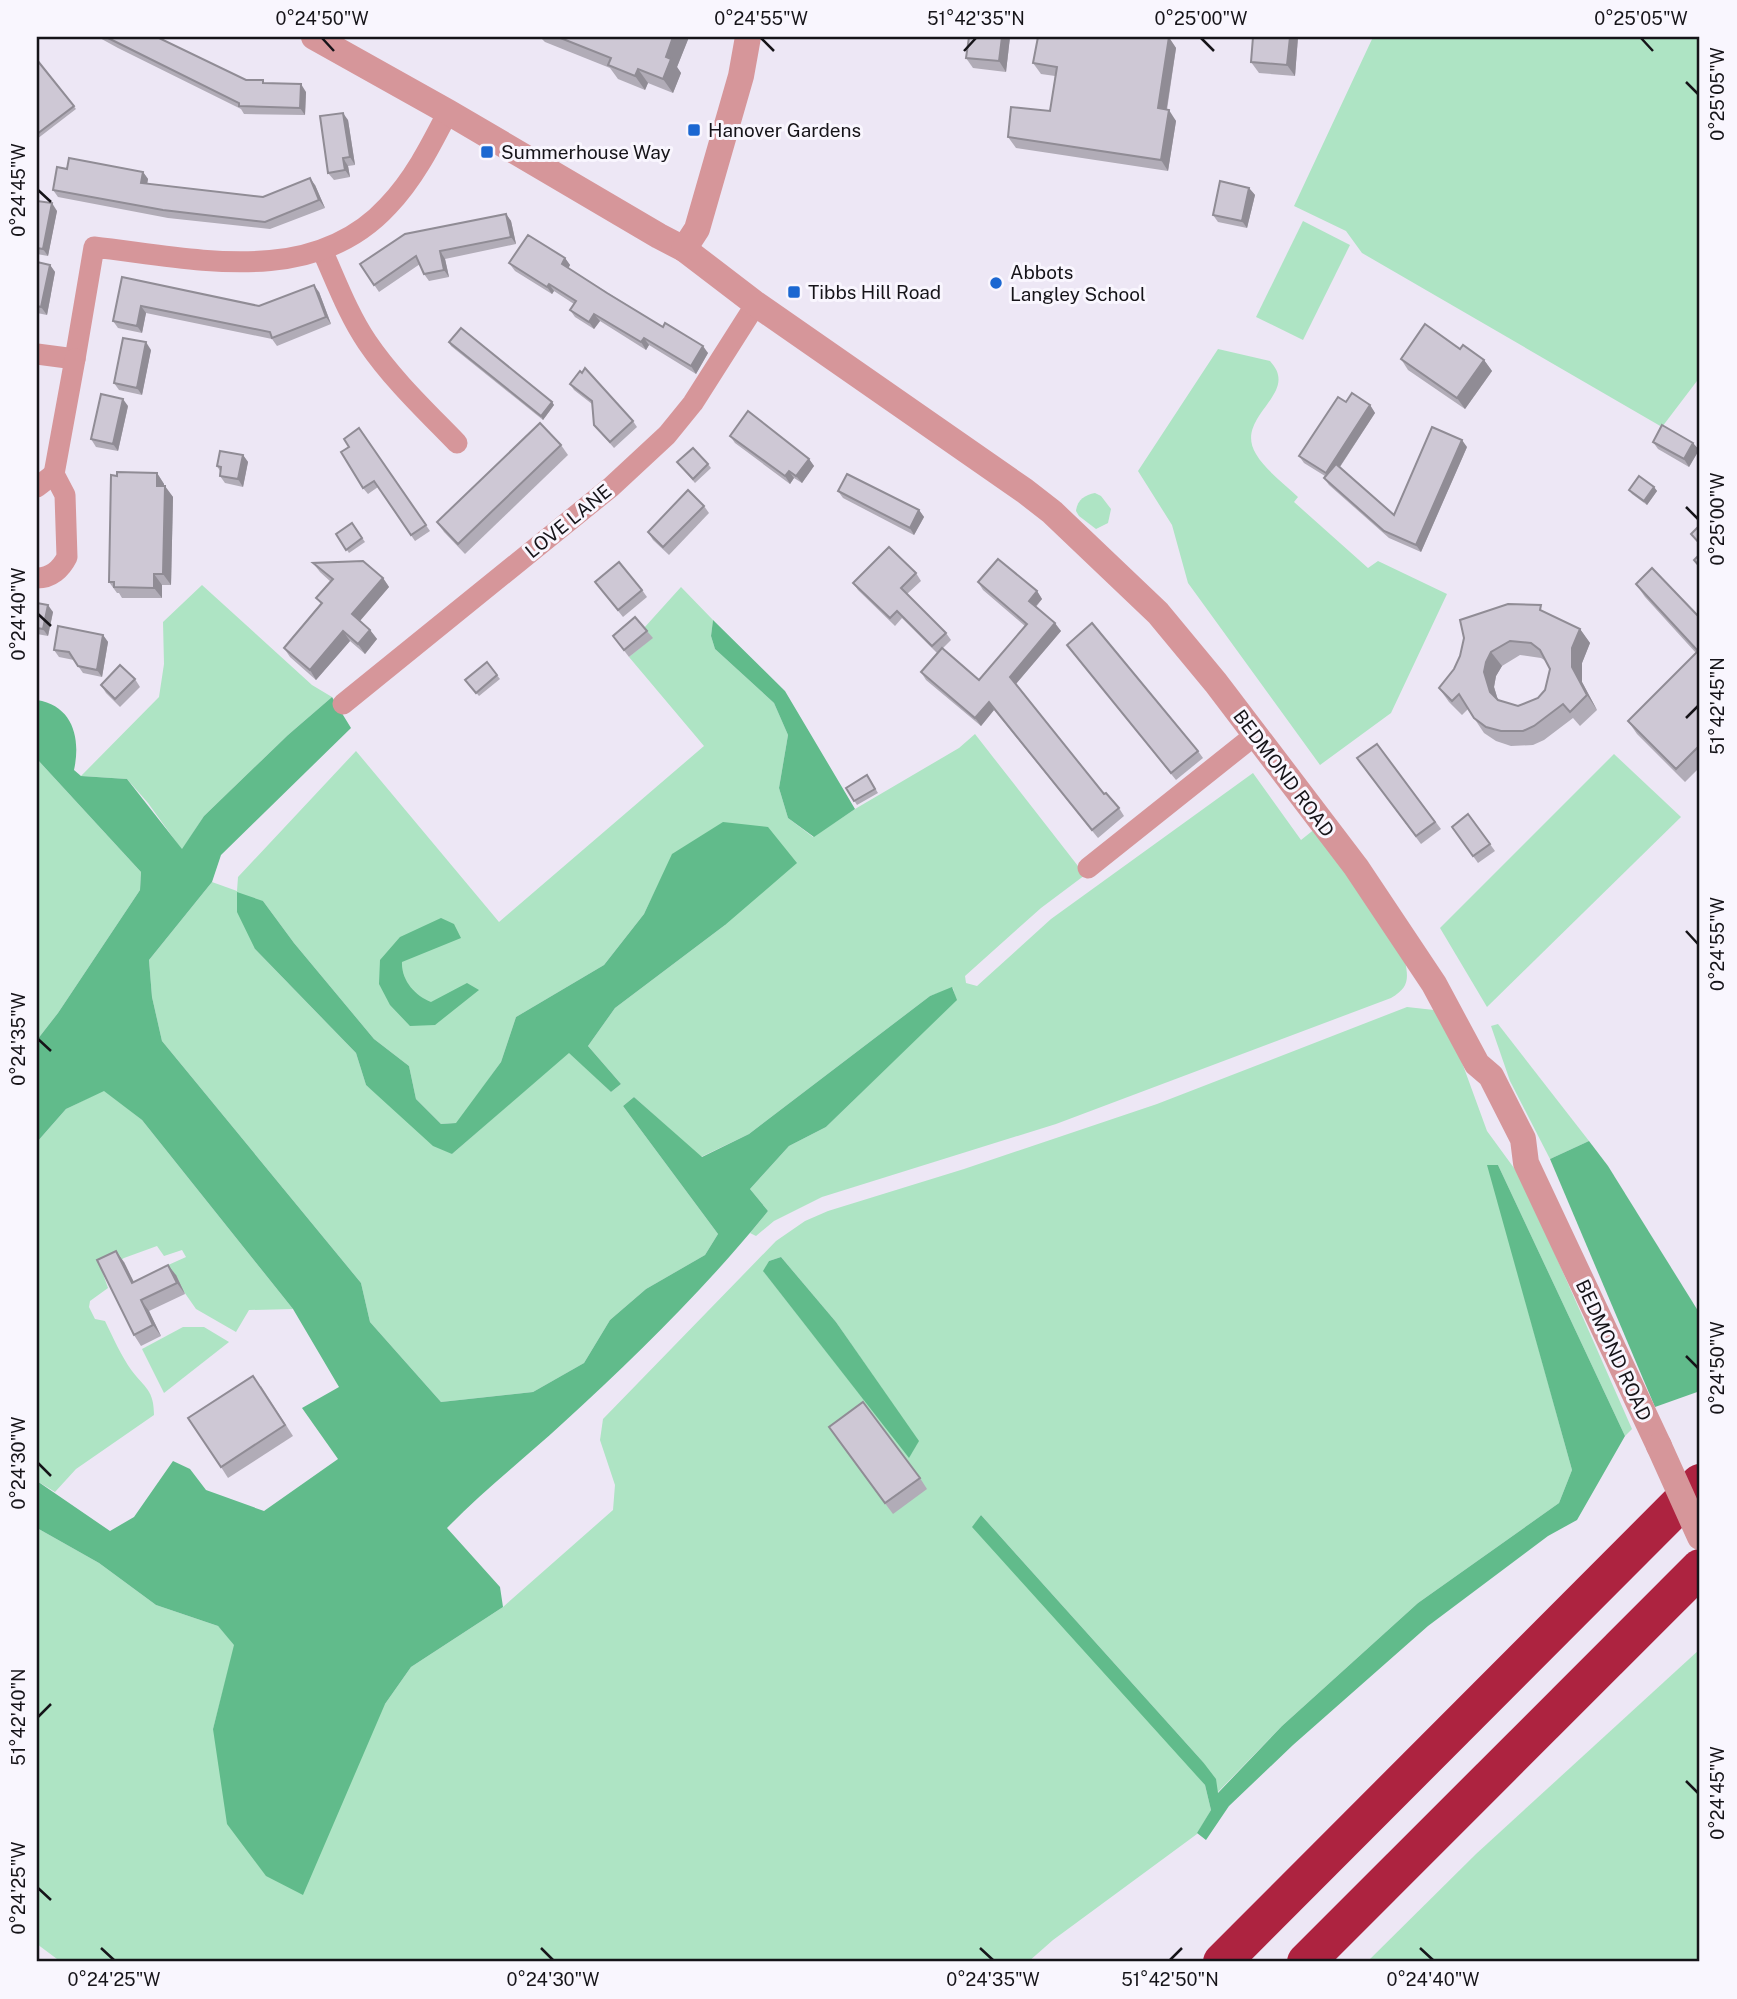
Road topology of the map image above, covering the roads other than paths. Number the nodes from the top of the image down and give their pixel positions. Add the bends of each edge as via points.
1 (314, 37) edge
2 (748, 37) edge
3 (448, 112) junction
4 (684, 249) junction
5 (322, 250) junction
6 (756, 304) junction
7 (37, 355) edge
8 (75, 359) junction
9 (457, 443) dead end
10 (54, 474) junction
11 (37, 487) edge
12 (37, 578) edge
13 (343, 704) dead end
14 (1255, 735) junction
15 (1088, 867) dead end
16 (1700, 1483) edge
17 (1700, 1537) edge
18 (1700, 1568) edge
19 (1222, 1962) edge
20 (1306, 1962) edge

1 - 3 street
2 - 4 street via 697,229
3 - 4 street
3 - 5 street via 428,152 388,207 368,225
4 - 6 street
5 - 8 street via 275,261 207,262 94,247
5 - 9 street via 365,339 400,384
6 - 13 street, LOVE LANE via 693,403 667,435 611,487
6 - 14 street, BEDMOND ROAD via 1052,512 1158,613
7 - 8 street
8 - 10 street
10 - 11 street
10 - 12 street via 65,495 67,557 56,571
14 - 15 street
14 - 17 street, BEDMOND ROAD, bridge via 1356,867 1434,984 1477,1064 1491,1076 1522,1139 1525,1163
16 - 19 highway
18 - 20 highway

